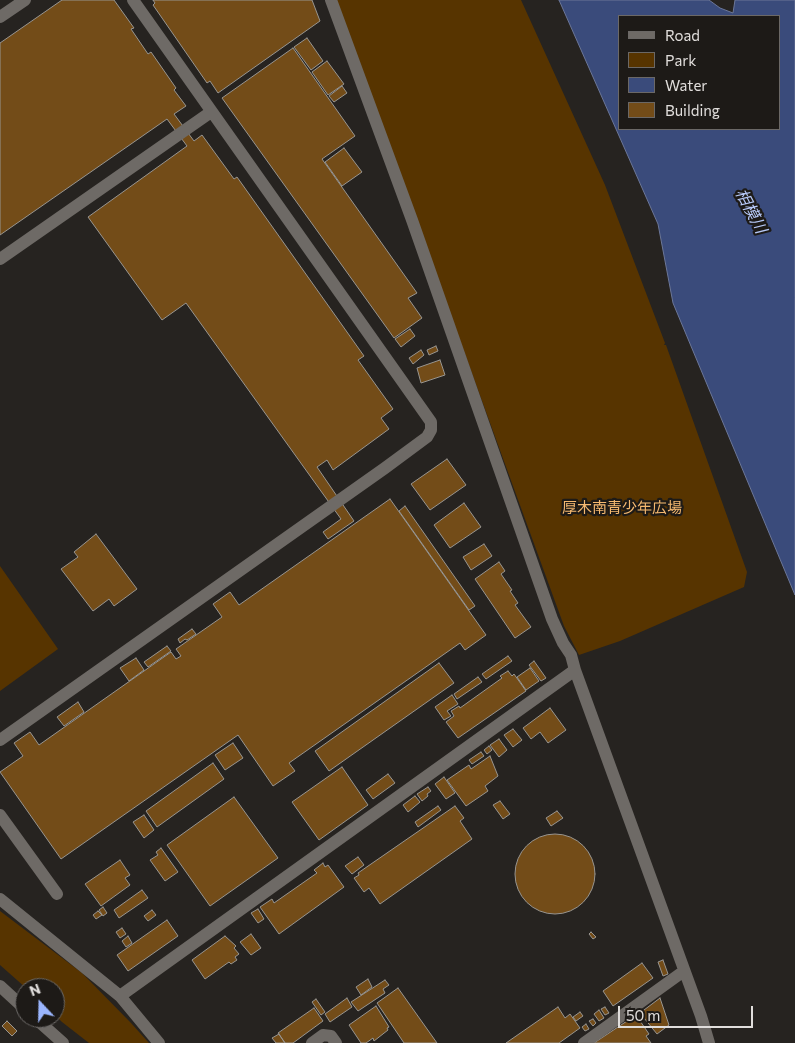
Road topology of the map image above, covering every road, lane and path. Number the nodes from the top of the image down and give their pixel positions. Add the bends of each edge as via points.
1 (25, 0) edge
2 (133, 0) edge
3 (331, 0) edge
4 (0, 17) edge
5 (211, 112) junction
6 (0, 259) edge
7 (575, 670) junction
8 (0, 740) edge
9 (0, 814) edge
10 (57, 894) dead end
11 (0, 899) edge
12 (684, 971) junction
13 (0, 986) edge
14 (120, 996) junction
15 (15, 1000) edge
16 (46, 1028) edge
17 (63, 1043) edge
18 (159, 1043) edge
19 (312, 1043) edge
20 (336, 1043) edge
21 (584, 1043) edge
22 (709, 1043) edge

1 - 4 street
2 - 5 street
3 - 7 street via 399,183 552,619 571,655
5 - 6 street
5 - 8 street via 431,422 431,430 427,437 385,468
7 - 12 street
7 - 14 street
9 - 10 street
11 - 14 street
12 - 21 street
12 - 22 street
13 - 15 street
14 - 18 street
16 - 17 street
19 - 20 street via 323,1035 331,1036

